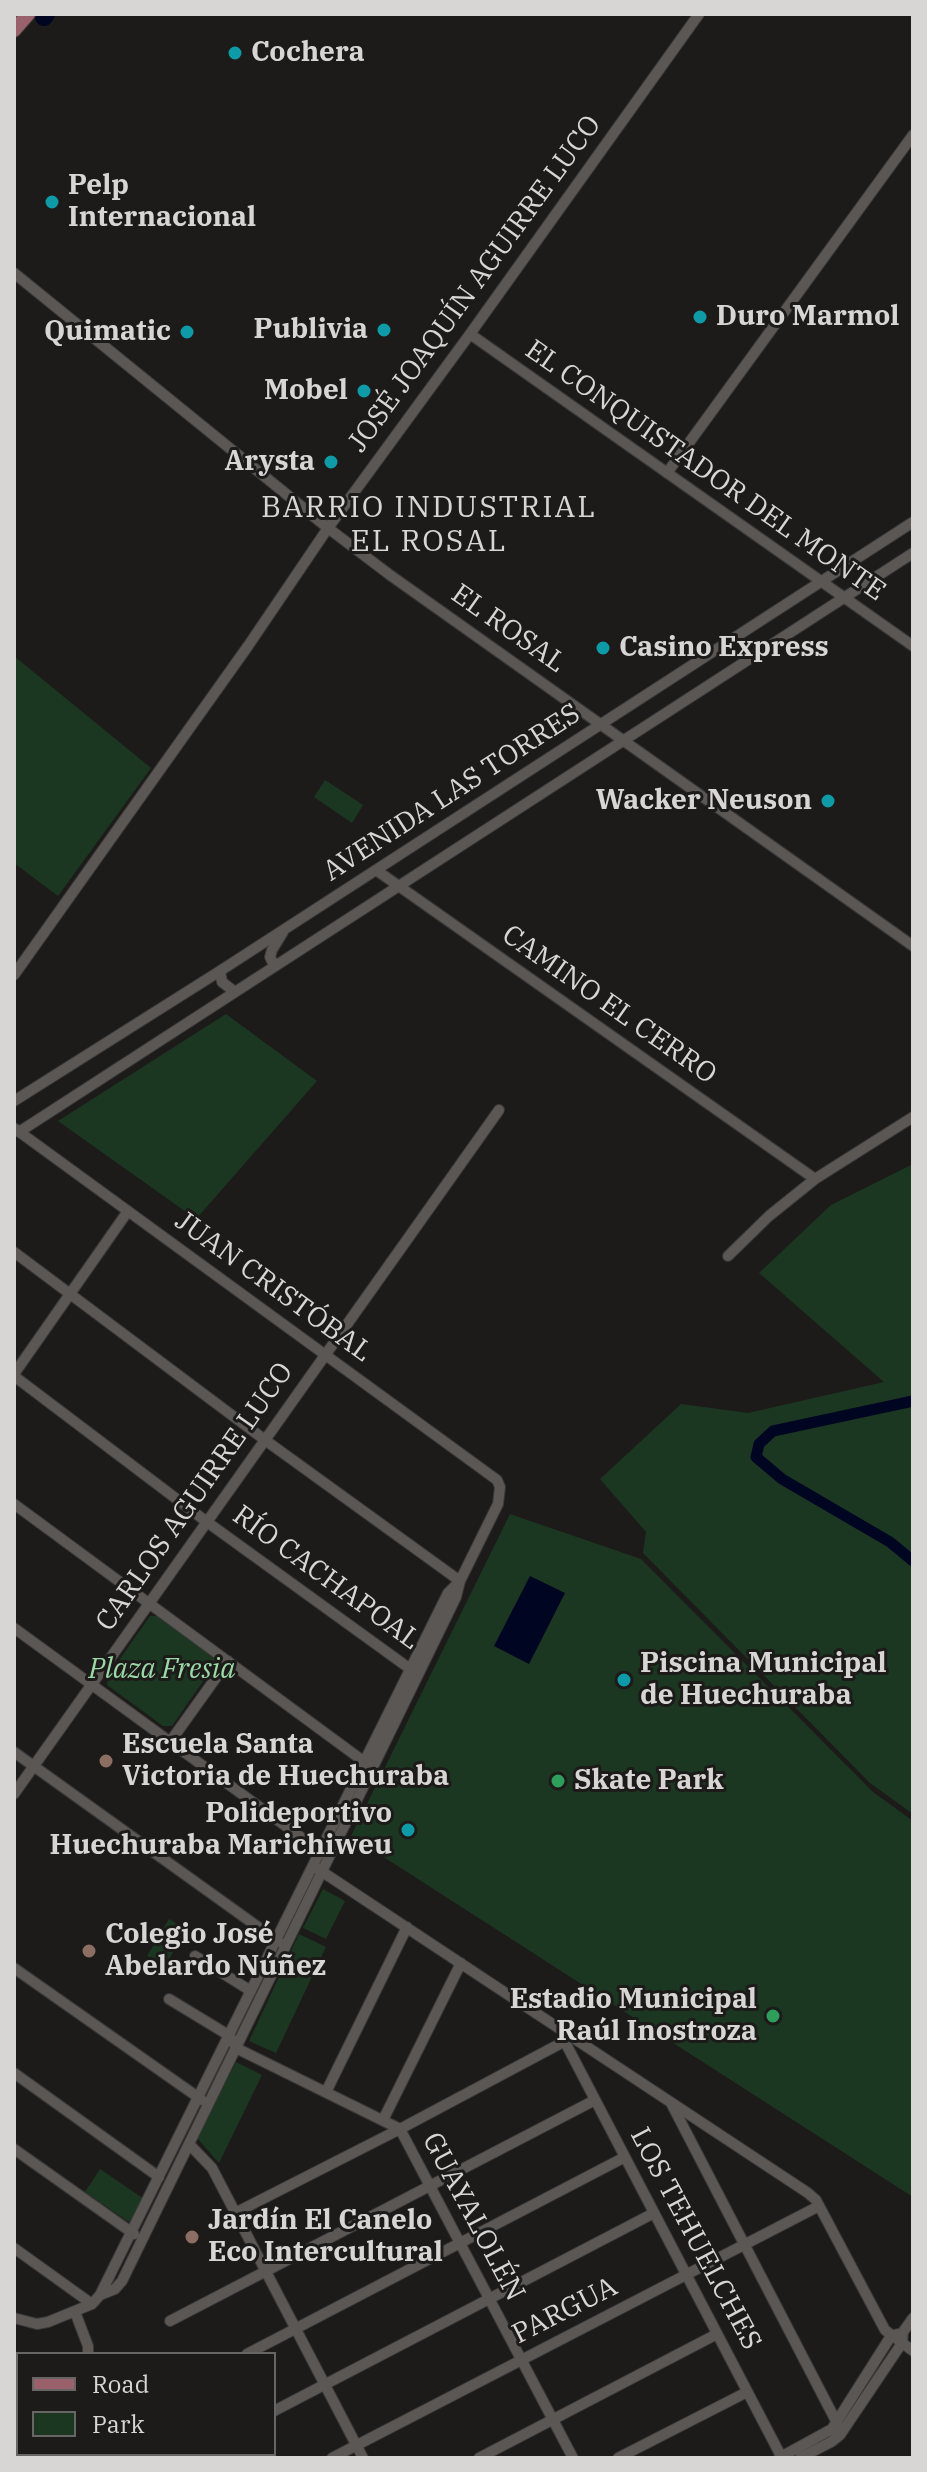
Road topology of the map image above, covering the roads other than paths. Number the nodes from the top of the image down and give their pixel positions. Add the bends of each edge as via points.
1 (28, 14) edge
2 (699, 14) edge
3 (14, 30) edge
4 (913, 135) edge
5 (14, 273) edge
6 (470, 334) junction
7 (667, 473) junction
8 (913, 522) edge
9 (328, 528) junction
10 (913, 553) edge
11 (822, 583) junction
12 (845, 598) junction
13 (913, 646) edge
14 (601, 725) junction
15 (624, 741) junction
16 (376, 870) junction
17 (399, 886) junction
18 (287, 927) junction
19 (913, 946) edge
20 (274, 965) junction
21 (220, 971) junction
22 (14, 975) edge
23 (235, 992) junction
24 (14, 1101) edge
25 (499, 1110) dead end
26 (913, 1117) edge
27 (17, 1130) edge
28 (815, 1179) junction
29 (128, 1211) junction
30 (14, 1252) edge
31 (728, 1256) dead end
32 (70, 1293) junction
33 (325, 1355) junction
34 (14, 1375) edge
35 (265, 1440) junction
36 (14, 1504) edge
37 (207, 1522) junction
38 (460, 1581) junction
39 (149, 1603) junction
40 (14, 1628) edge
41 (228, 1661) junction
42 (414, 1672) junction
43 (92, 1685) junction
44 (170, 1742) junction
45 (14, 1752) edge
46 (368, 1765) junction
47 (33, 1767) junction
48 (14, 1794) edge
49 (325, 1854) junction
50 (317, 1869) junction
51 (407, 1927) junction
52 (281, 1943) junction
53 (195, 1956) dead end
54 (461, 1963) junction
55 (14, 1968) edge
56 (251, 1991) junction
57 (169, 1999) dead end
58 (230, 2036) junction
59 (568, 2039) junction
60 (236, 2048) junction
61 (14, 2073) edge
62 (326, 2092) junction
63 (198, 2097) junction
64 (595, 2100) junction
65 (670, 2101) junction
66 (208, 2105) junction
67 (383, 2120) junction
68 (400, 2129) junction
69 (189, 2144) junction
70 (14, 2149) edge
71 (625, 2157) junction
72 (159, 2177) junction
73 (430, 2185) junction
74 (819, 2206) junction
75 (235, 2213) junction
76 (654, 2213) junction
77 (132, 2232) junction
78 (142, 2240) junction
79 (460, 2243) junction
80 (744, 2245) junction
81 (14, 2248) edge
82 (265, 2271) junction
83 (686, 2275) junction
84 (100, 2295) junction
85 (490, 2299) junction
86 (92, 2304) junction
87 (75, 2312) junction
88 (14, 2318) edge
89 (913, 2318) edge
90 (170, 2321) dead end
91 (295, 2329) junction
92 (717, 2334) junction
93 (891, 2336) junction
94 (903, 2338) junction
95 (913, 2351) edge
96 (88, 2352) edge
97 (251, 2352) edge
98 (522, 2360) junction
99 (325, 2385) junction
100 (747, 2392) junction
101 (276, 2410) edge
102 (553, 2420) junction
103 (837, 2423) junction
104 (356, 2446) junction
105 (332, 2458) edge
106 (363, 2458) edge
107 (479, 2458) edge
108 (573, 2458) edge
109 (618, 2458) edge
110 (781, 2458) edge
111 (800, 2458) edge

1 - 3 main road
2 - 6 street, JOSÉ JOAQUÍN AGUIRRE LUCO
4 - 7 street
5 - 9 street, EL ROSAL
6 - 7 street, EL CONQUISTADOR DEL MONTE
6 - 9 street, JOSÉ JOAQUÍN AGUIRRE LUCO
7 - 11 street, EL CONQUISTADOR DEL MONTE
8 - 11 street, AVENIDA LAS TORRES
9 - 14 street, EL ROSAL
9 - 22 street, JOSÉ JOAQUÍN AGUIRRE LUCO
10 - 12 street, AVENIDA LAS TORRES
11 - 12 street, EL CONQUISTADOR DEL MONTE
11 - 14 street, AVENIDA LAS TORRES
12 - 13 street, EL CONQUISTADOR DEL MONTE
12 - 15 street, AVENIDA LAS TORRES
14 - 15 street, EL ROSAL
14 - 16 street, AVENIDA LAS TORRES
15 - 17 street, AVENIDA LAS TORRES
15 - 19 street, EL ROSAL
16 - 17 street, CAMINO EL CERRO
16 - 18 street, AVENIDA LAS TORRES
17 - 20 street, AVENIDA LAS TORRES
17 - 28 street, CAMINO EL CERRO
18 - 20 street via 272,950
18 - 21 street, AVENIDA LAS TORRES
20 - 23 street, AVENIDA LAS TORRES
21 - 23 street via 222,982
21 - 24 street, AVENIDA LAS TORRES
23 - 27 street, AVENIDA LAS TORRES
25 - 33 street, CARLOS AGUIRRE LUCO
26 - 28 street
27 - 29 street, JUAN CRISTÓBAL
28 - 31 street
29 - 32 street
29 - 33 street, JUAN CRISTÓBAL
30 - 32 street
32 - 34 street
32 - 35 street
33 - 35 street, CARLOS AGUIRRE LUCO
33 - 38 street, JUAN CRISTÓBAL via 497,1480 498,1504
34 - 37 street, RÍO CACHAPOAL
35 - 37 street, CARLOS AGUIRRE LUCO
35 - 38 street
36 - 39 street
37 - 39 street, CARLOS AGUIRRE LUCO
37 - 42 street, RÍO CACHAPOAL
38 - 42 street
39 - 41 street
39 - 43 street, CARLOS AGUIRRE LUCO
40 - 43 street
41 - 44 street
41 - 46 street
42 - 46 street
43 - 44 street
43 - 47 street, CARLOS AGUIRRE LUCO
44 - 49 street
45 - 47 street
46 - 49 street
47 - 48 street, CARLOS AGUIRRE LUCO
47 - 52 street
49 - 50 street
50 - 51 street
50 - 52 street
51 - 54 street
51 - 62 street
52 - 56 street
52 - 60 street
53 - 56 street
54 - 59 street
54 - 67 street
55 - 63 street
56 - 58 street
57 - 58 street
58 - 60 street
58 - 63 street
59 - 64 street, LOS TEHUELCHES
59 - 65 street
59 - 68 street
60 - 62 street, GUAYALOLÉN
60 - 66 street
61 - 72 street
62 - 67 street, GUAYALOLÉN
63 - 66 street
63 - 72 street
64 - 71 street, LOS TEHUELCHES
64 - 73 street
65 - 74 street via 799,2186
65 - 80 street
66 - 69 street
67 - 68 street, GUAYALOLÉN
68 - 73 street, GUAYALOLÉN
68 - 75 street
69 - 75 street via 212,2168
69 - 78 street
70 - 77 street
71 - 76 street, LOS TEHUELCHES
71 - 79 street
72 - 77 street
73 - 79 street, GUAYALOLÉN
73 - 82 street
74 - 80 street, PARGUA
74 - 93 street
75 - 82 street
76 - 83 street, LOS TEHUELCHES
76 - 85 street
77 - 78 street
77 - 84 street
78 - 84 street via 119,2285
79 - 85 street, GUAYALOLÉN
79 - 91 street
80 - 83 street, PARGUA
80 - 103 street
81 - 86 street
82 - 90 street
82 - 91 street
83 - 92 street, LOS TEHUELCHES
83 - 98 street, PARGUA
84 - 86 street
85 - 98 street, GUAYALOLÉN
85 - 99 street
86 - 87 street
87 - 88 street via 43,2324
87 - 96 street
89 - 94 street
91 - 97 street
91 - 99 street
92 - 100 street, LOS TEHUELCHES
92 - 102 street
93 - 94 street
93 - 103 street
94 - 95 street
94 - 111 street via 840,2435
98 - 102 street, GUAYALOLÉN
98 - 104 street, PARGUA
99 - 101 street
99 - 104 street
100 - 109 street
100 - 110 street, LOS TEHUELCHES
102 - 107 street
102 - 108 street, GUAYALOLÉN
103 - 110 street
104 - 105 street, PARGUA
104 - 106 street

